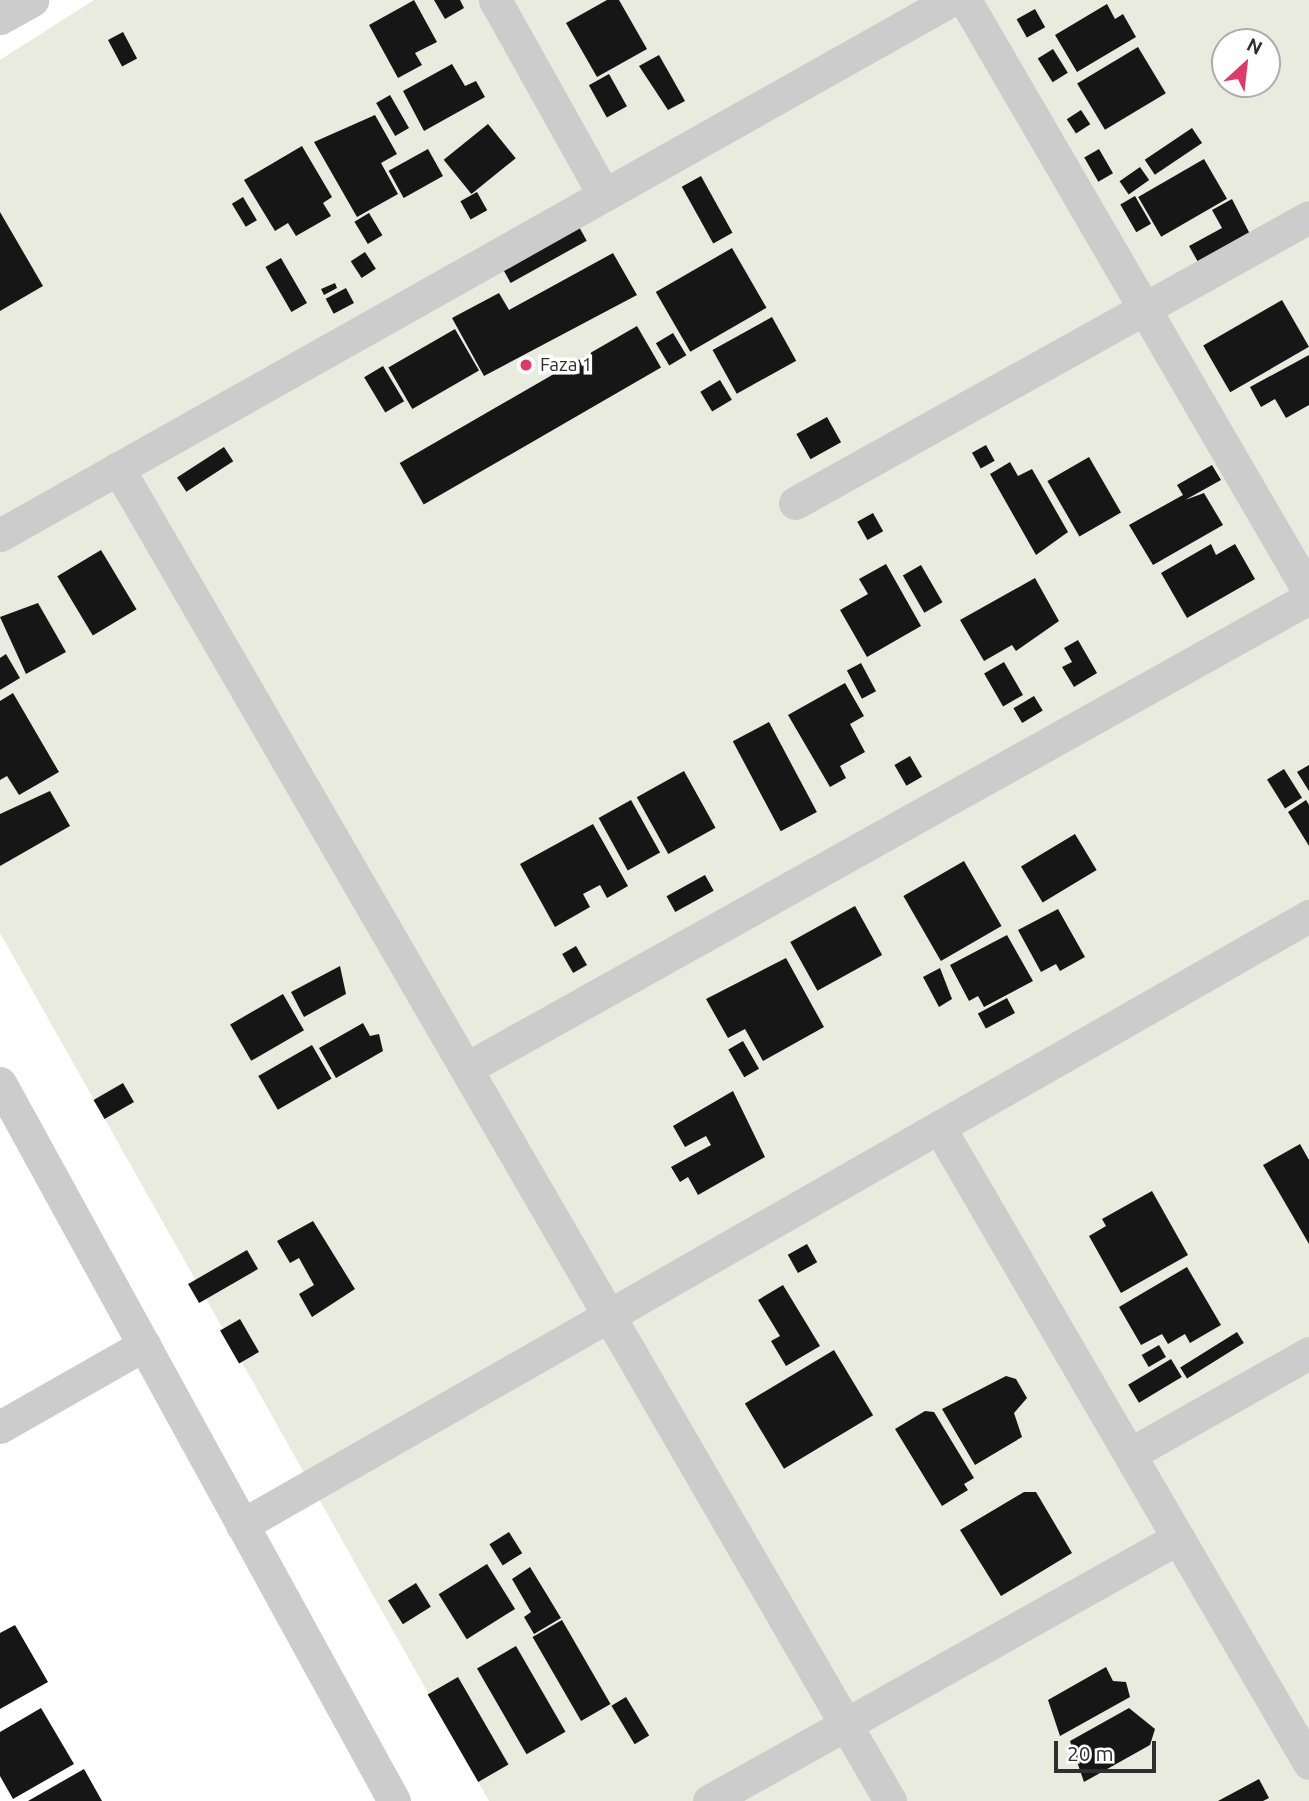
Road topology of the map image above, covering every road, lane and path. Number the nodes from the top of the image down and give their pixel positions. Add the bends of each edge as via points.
1 (32, 0) edge
2 (495, 0) edge
3 (951, 0) edge
4 (965, 0) edge
5 (0, 18) edge
6 (604, 195) junction
7 (1309, 217) edge
8 (1144, 309) junction
9 (118, 468) junction
10 (795, 503) dead end
11 (0, 535) edge
12 (1309, 595) edge
13 (1309, 916) edge
14 (469, 1067) junction
15 (0, 1083) edge
16 (939, 1127) junction
17 (610, 1315) junction
18 (144, 1345) junction
19 (1309, 1353) edge
20 (0, 1427) edge
21 (1130, 1454) junction
22 (242, 1525) junction
23 (1178, 1538) junction
24 (846, 1724) junction
25 (1309, 1763) edge
26 (392, 1800) edge
27 (709, 1801) edge
28 (890, 1801) edge

1 - 5 street
2 - 6 street
3 - 6 street
4 - 8 street
6 - 9 street
7 - 8 street
8 - 10 street
8 - 12 street
9 - 11 street
9 - 14 street
12 - 14 street
13 - 16 street
14 - 17 street
15 - 18 street
16 - 17 street
16 - 21 street
17 - 22 street
17 - 24 street
18 - 20 street
18 - 22 street
19 - 21 street
21 - 23 street
22 - 26 street
23 - 24 street
23 - 25 street
24 - 27 street
24 - 28 street

